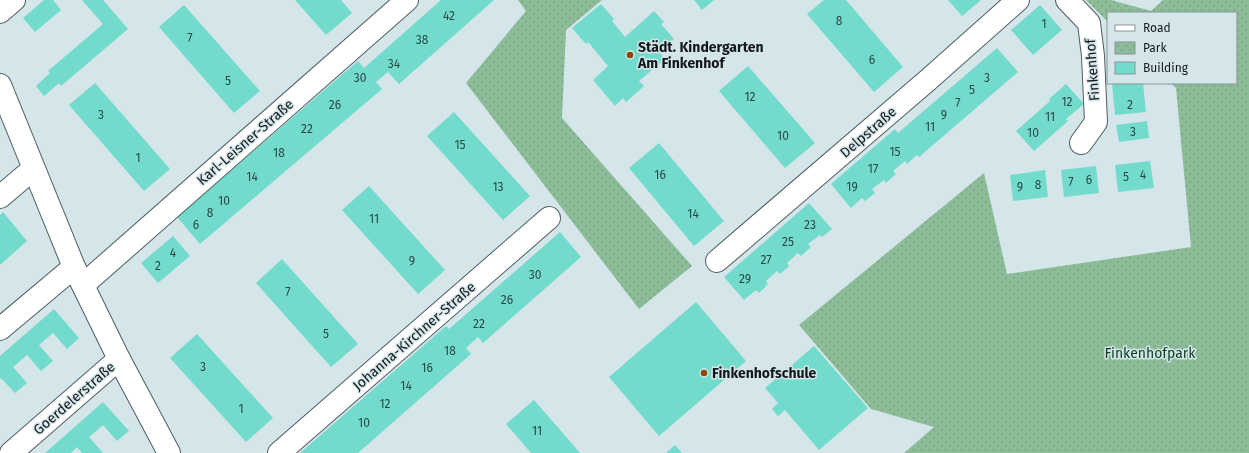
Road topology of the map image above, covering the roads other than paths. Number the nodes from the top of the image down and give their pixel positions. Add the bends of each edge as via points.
1 (14, 0) edge
2 (407, 0) edge
3 (1018, 0) edge
4 (1067, 0) edge
5 (0, 12) edge
6 (0, 85) edge
7 (1081, 144) dead end
8 (33, 169) junction
9 (0, 197) edge
10 (549, 218) dead end
11 (717, 261) dead end
12 (78, 276) junction
13 (0, 329) edge
14 (119, 359) junction
15 (11, 453) edge
16 (169, 453) edge
17 (279, 453) edge

1 - 5 street
2 - 12 street, Karl-Leisner-Straße
3 - 11 street, Delpstraße
4 - 7 street, Finkenhof via 1089,23 1093,56 1096,122
6 - 8 street, Goerdelerstraße
8 - 9 street
8 - 12 street, Goerdelerstraße
10 - 17 street, Johanna-Kirchner-Straße
12 - 13 street
12 - 14 street, Goerdelerstraße
14 - 15 street, Goerdelerstraße
14 - 16 street, Goerdelerstraße

